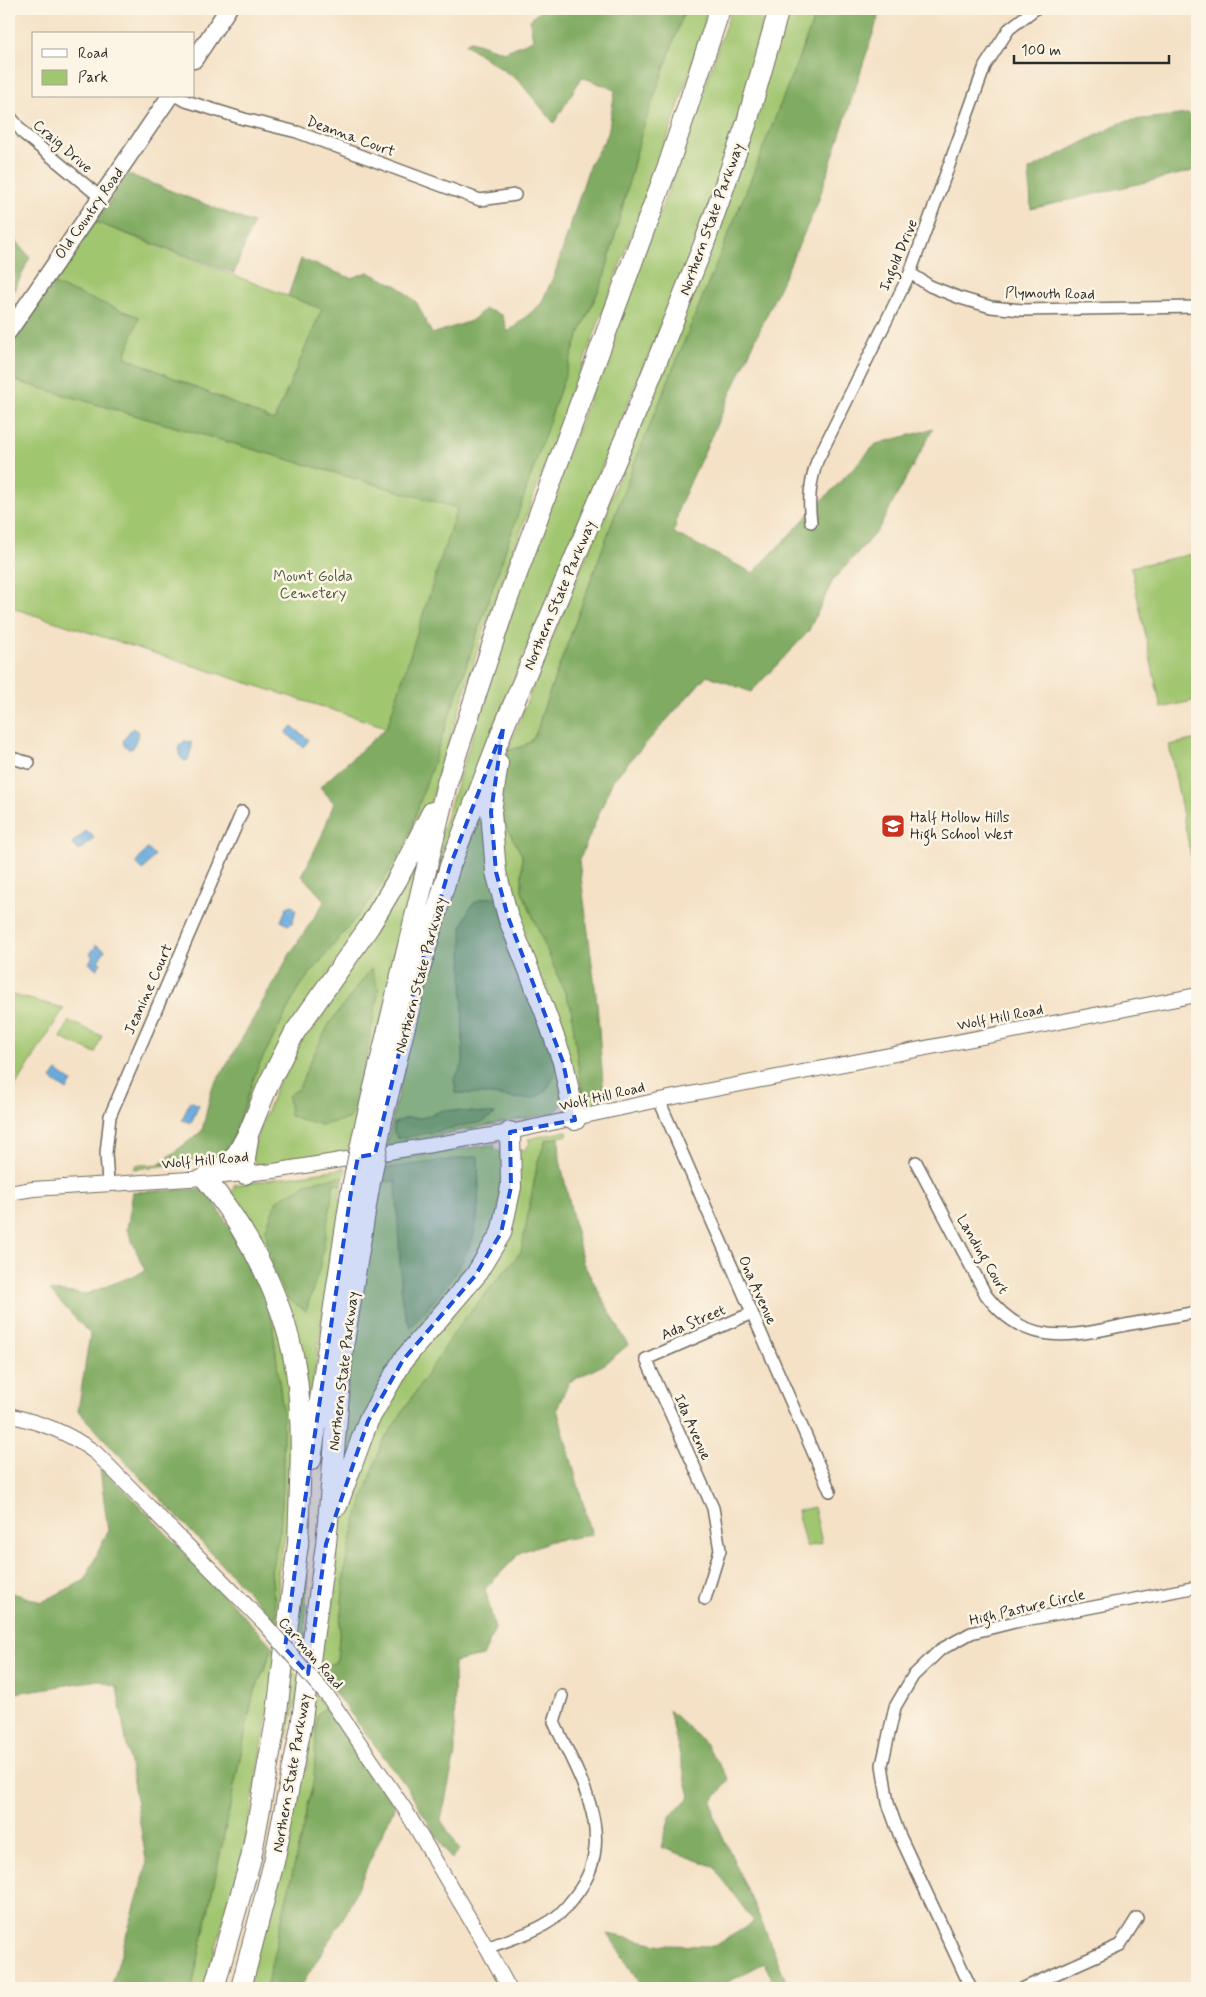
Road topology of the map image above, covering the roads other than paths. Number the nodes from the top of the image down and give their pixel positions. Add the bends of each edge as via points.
1 (228, 9) edge
2 (720, 9) edge
3 (778, 9) edge
4 (1035, 9) edge
5 (195, 58) edge
6 (169, 98) edge
7 (180, 98) edge
8 (9, 115) edge
9 (515, 195) dead end
10 (100, 197) junction
11 (910, 273) junction
12 (1197, 306) edge
13 (9, 330) edge
14 (811, 522) dead end
15 (503, 729) junction
16 (9, 757) edge
17 (29, 764) dead end
18 (447, 784) junction
19 (242, 812) dead end
20 (1197, 995) edge
21 (659, 1100) junction
22 (575, 1120) junction
23 (374, 1122) junction
24 (249, 1132) junction
25 (510, 1132) junction
26 (916, 1162) dead end
27 (245, 1174) junction
28 (205, 1178) junction
29 (108, 1183) junction
30 (360, 1190) junction
31 (9, 1193) edge
32 (1197, 1312) edge
33 (752, 1313) junction
34 (646, 1359) joint
35 (9, 1415) edge
36 (830, 1491) dead end
37 (326, 1544) junction
38 (298, 1547) junction
39 (1197, 1587) edge
40 (705, 1599) dead end
41 (562, 1696) dead end
42 (1137, 1918) dead end
43 (487, 1948) junction
44 (214, 1988) edge
45 (241, 1988) edge
46 (509, 1988) edge
47 (972, 1988) edge
48 (1024, 1988) edge

1 - 5 main road
2 - 18 highway, Northern State Parkway via 670,160 504,609
3 - 15 highway, Northern State Parkway via 747,122 704,244
4 - 11 street, Ingold Drive via 1009,29 985,66
6 - 10 main road, Old Country Road
7 - 9 street, Deanna Court via 297,132 480,200
8 - 10 street, Craig Drive via 24,134
10 - 13 main road, Old Country Road
11 - 12 street, Plymouth Road via 930,286 991,307 1022,310
11 - 14 street, Ingold Drive via 817,461 808,503
15 - 22 highway via 491,812 496,872 508,917 563,1062
15 - 23 highway, Northern State Parkway via 450,866
16 - 17 street
18 - 23 highway, Northern State Parkway
18 - 24 highway via 374,919 295,1032
19 - 29 street, Jeanine Court via 110,1116 106,1153
20 - 21 street, Wolf Hill Road
21 - 22 street, Wolf Hill Road
21 - 33 street, Ona Avenue
22 - 25 street, Wolf Hill Road
23 - 30 highway, Northern State Parkway, bridge
24 - 27 highway
24 - 28 highway via 233,1160
25 - 27 street, Wolf Hill Road
25 - 37 highway via 511,1187 501,1233 475,1276 403,1360 368,1421 342,1489
26 - 32 street, Landing Court via 986,1294 998,1310 1016,1323 1037,1332 1061,1335 1088,1333
27 - 28 street, Wolf Hill Road
28 - 29 street, Wolf Hill Road
28 - 38 highway via 254,1252 270,1284 288,1335 300,1398
29 - 31 street, Wolf Hill Road
30 - 37 highway, Northern State Parkway
30 - 38 highway, Northern State Parkway
33 - 34 street, Ada Street
33 - 36 street, Ona Avenue
34 - 40 street, Ida Avenue via 713,1508 720,1550
35 - 43 street, Carman Road, bridge via 53,1428 96,1453 264,1623 329,1698 406,1811
37 - 45 highway, Northern State Parkway via 301,1727 274,1862
38 - 44 highway, Northern State Parkway via 276,1720 252,1858
39 - 47 street, High Pasture Circle via 971,1633 940,1650 913,1676 895,1706 882,1765 888,1803 899,1834
41 - 43 street via 554,1722 592,1808 596,1829 595,1855 586,1883 567,1907 546,1925
42 - 48 street via 1120,1945
43 - 46 street, Carman Road

